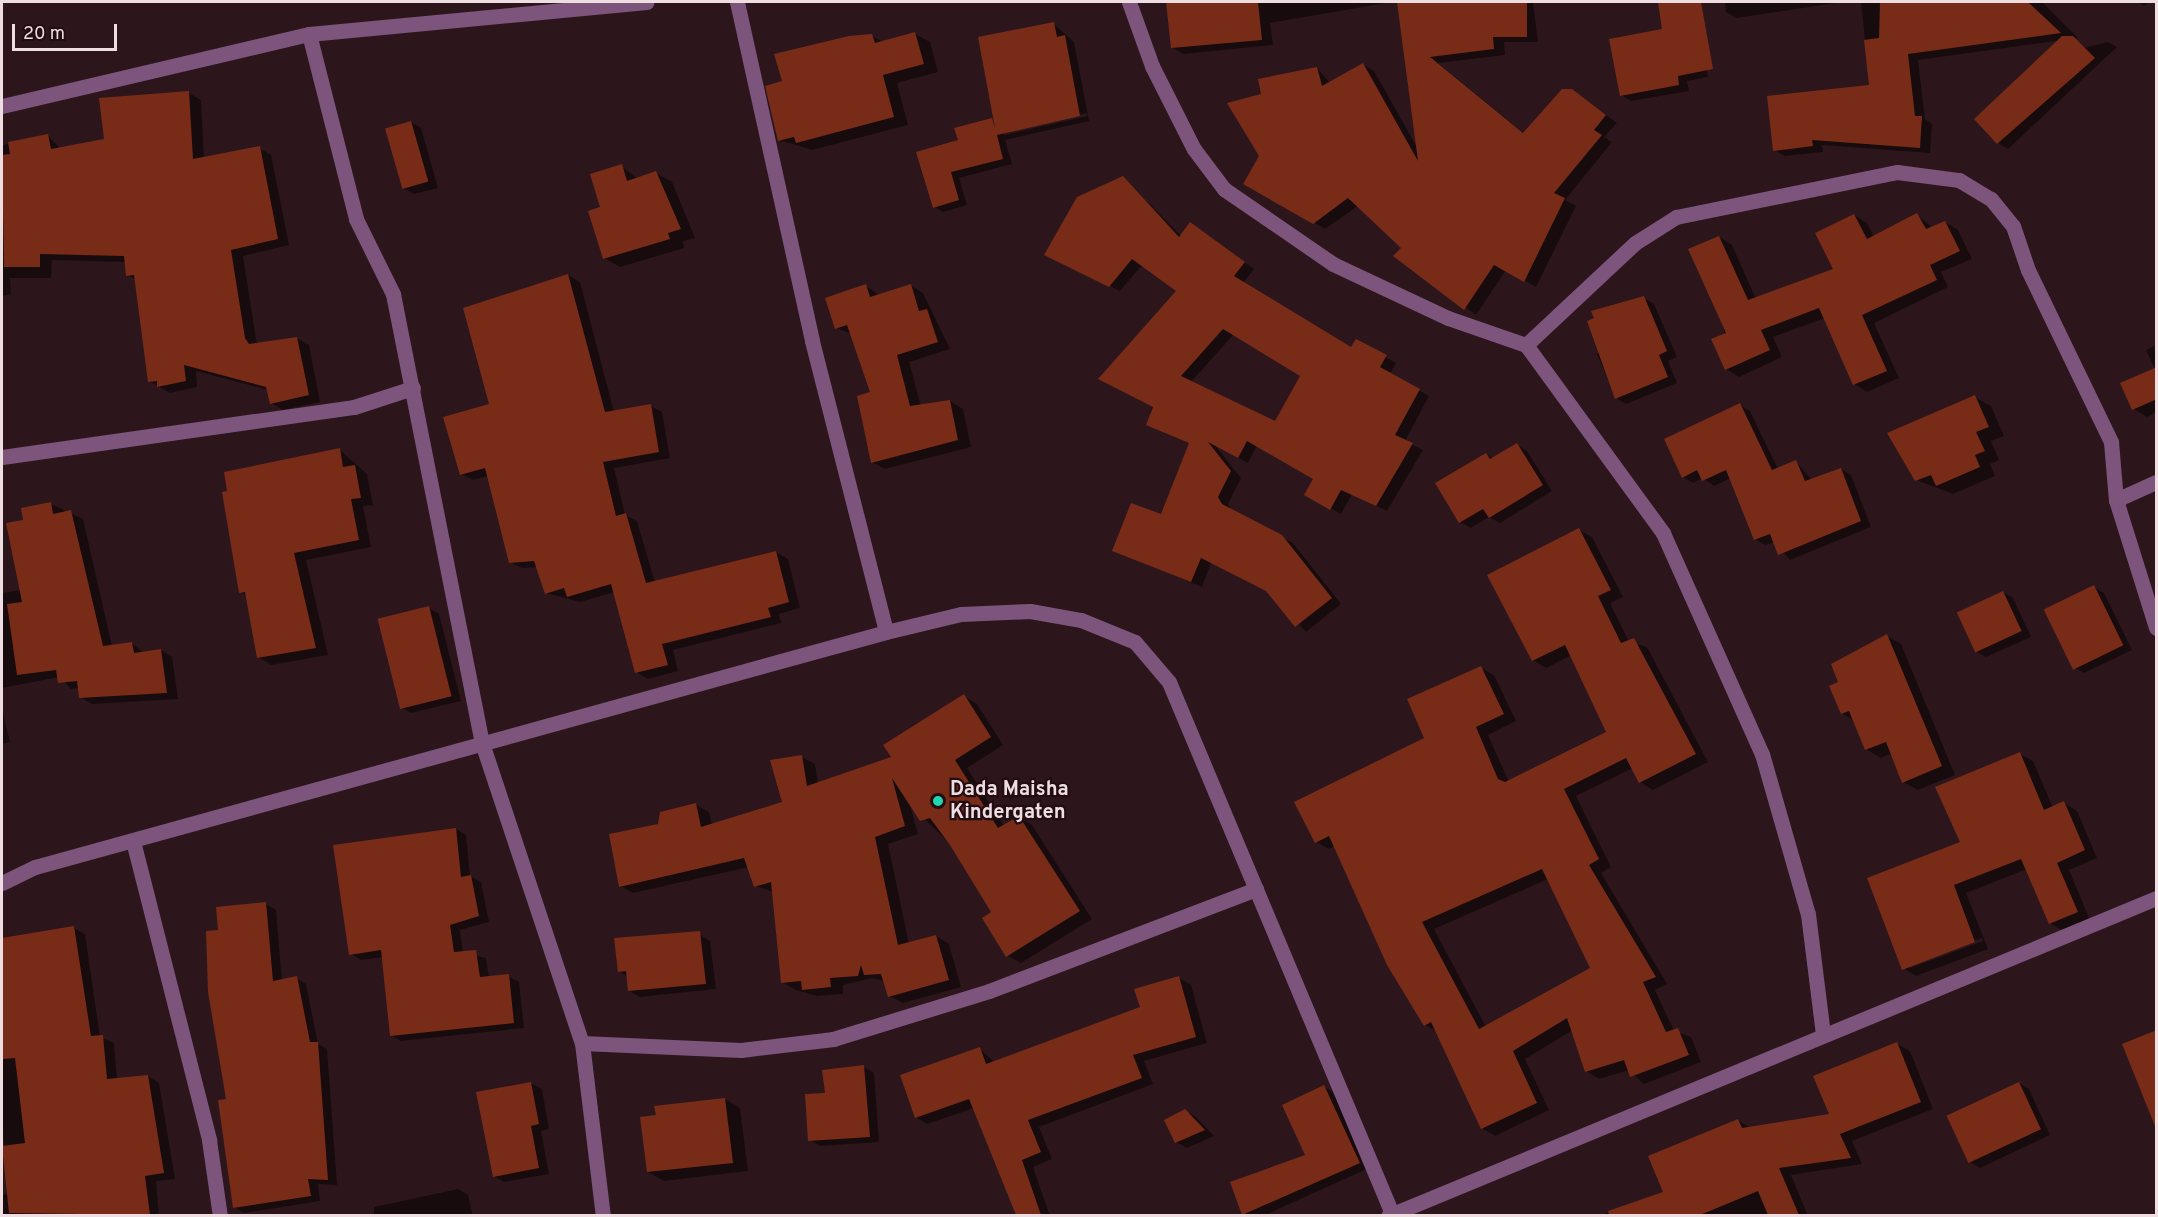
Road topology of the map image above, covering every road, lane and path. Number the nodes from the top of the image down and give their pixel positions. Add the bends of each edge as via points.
1 (646, 2) edge
2 (737, 2) edge
3 (1129, 2) edge
4 (309, 34) junction
5 (2, 106) edge
6 (1526, 345) junction
7 (413, 388) junction
8 (2, 457) edge
9 (2157, 482) edge
10 (2116, 500) junction
11 (2157, 628) edge
12 (886, 632) junction
13 (482, 743) junction
14 (133, 841) junction
15 (2, 883) edge
16 (1256, 889) junction
17 (2157, 898) edge
18 (1823, 1035) junction
19 (582, 1043) junction
20 (220, 1215) edge
21 (603, 1215) edge
22 (1391, 1215) edge

1 - 4 street
2 - 12 street via 812,341
3 - 6 street via 1152,66 1194,149 1224,189 1332,264 1448,318
4 - 5 street
4 - 7 street via 356,219 393,294
6 - 10 street via 1635,243 1676,217 1897,172 1959,180 1991,199 2013,226 2028,270 2110,442
6 - 18 street via 1663,534 1714,642 1762,754 1793,856 1808,914
7 - 8 street via 354,407
7 - 13 street
9 - 10 street
10 - 11 street
12 - 13 street
12 - 16 street via 961,614 1030,611 1081,620 1135,642 1169,682
13 - 14 street
13 - 19 street
14 - 15 street via 35,867
14 - 20 street via 209,1140
16 - 19 street via 989,992 833,1039 741,1050
16 - 22 street
17 - 18 street
18 - 22 street
19 - 21 street

